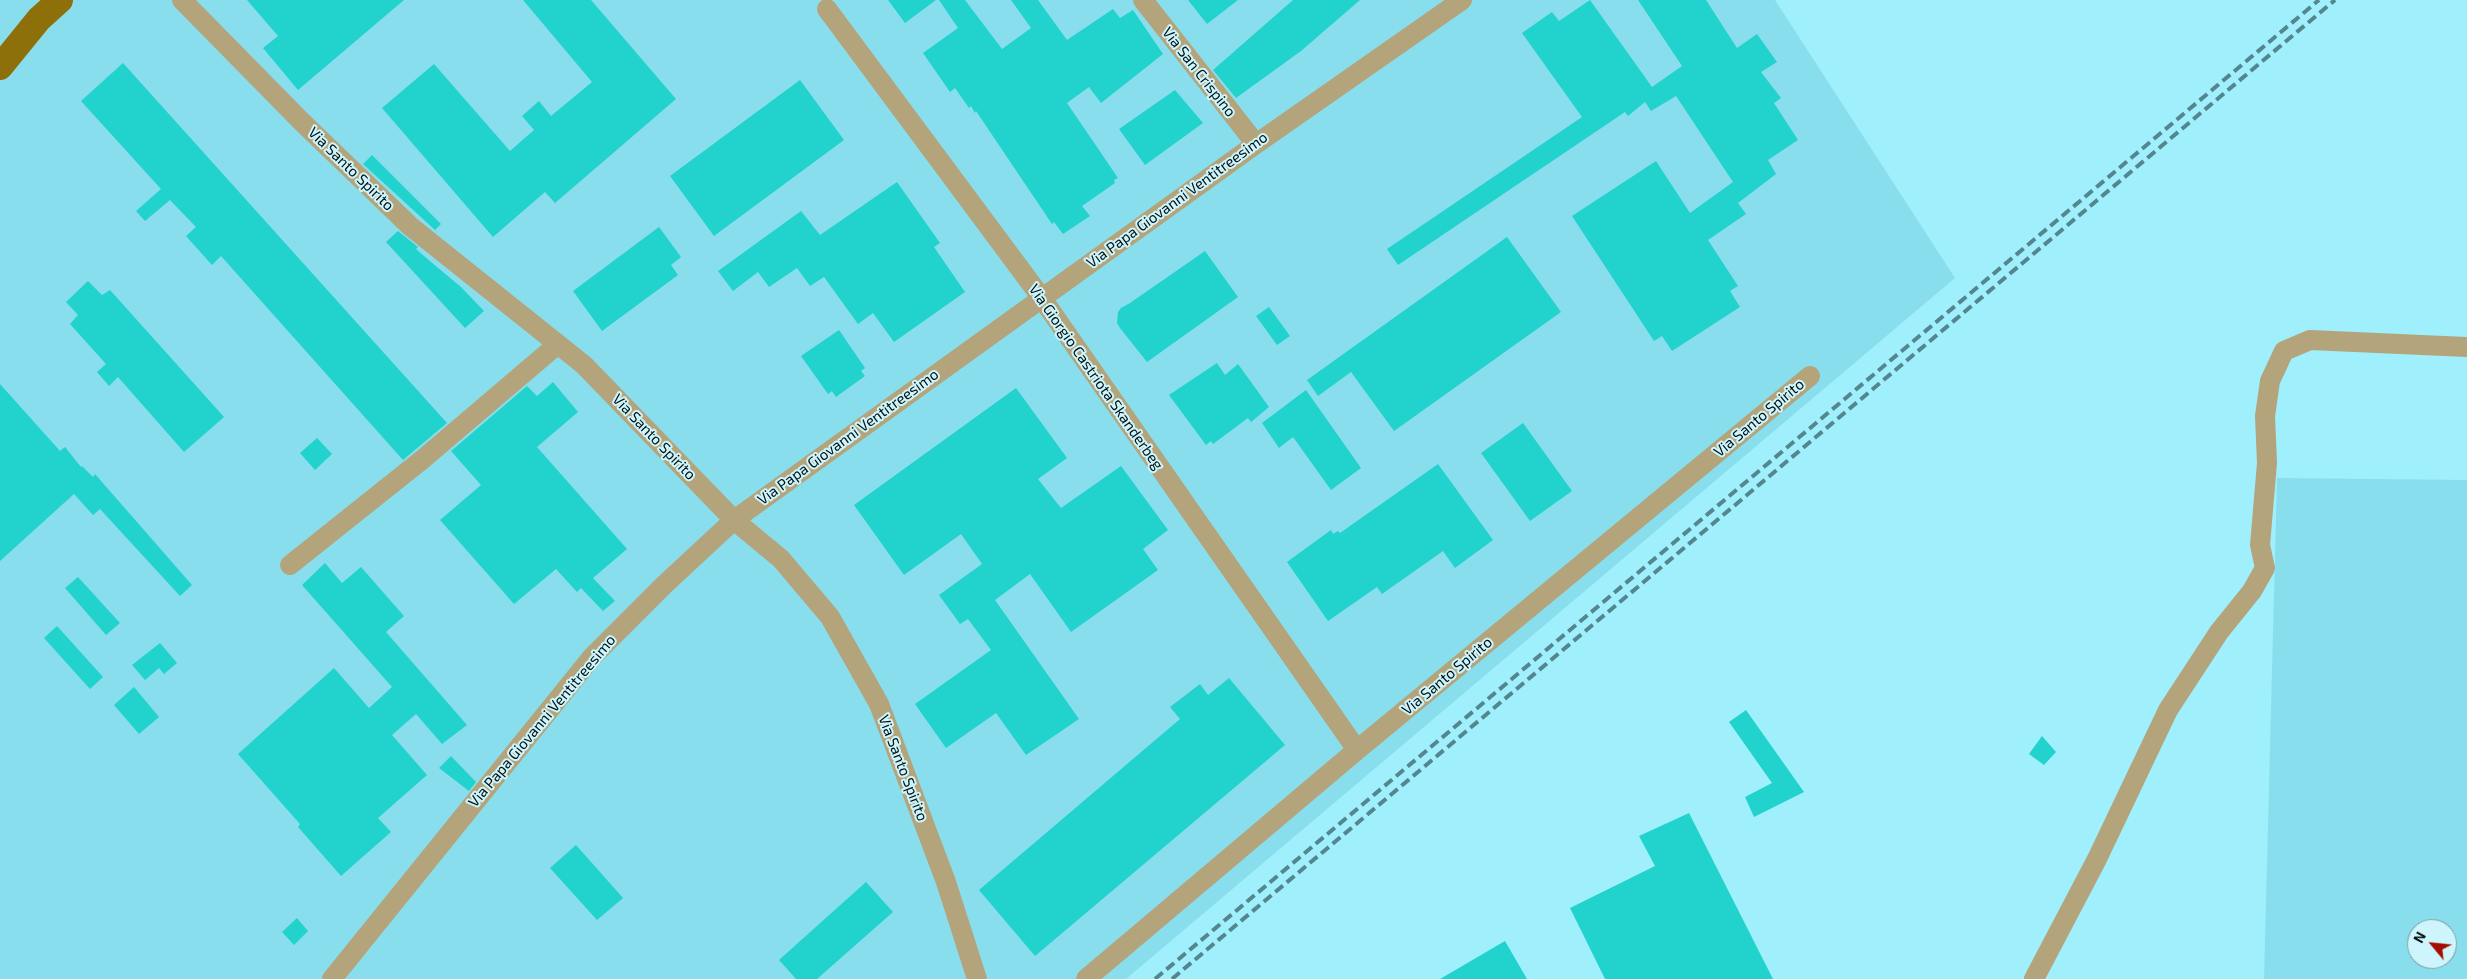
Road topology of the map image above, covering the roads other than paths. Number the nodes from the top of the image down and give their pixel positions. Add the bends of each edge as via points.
1 (60, 0) edge
2 (182, 0) edge
3 (1143, 0) edge
4 (1462, 0) edge
5 (827, 10) dead end
6 (0, 67) edge
7 (1256, 144) junction
8 (1041, 297) junction
9 (558, 344) junction
10 (2467, 347) edge
11 (1810, 376) dead end
12 (734, 520) junction
13 (290, 565) dead end
14 (1357, 750) junction
15 (332, 979) edge
16 (977, 979) edge
17 (1086, 979) edge
18 (2034, 979) edge

1 - 6 main road via 38,19
2 - 9 street, Via Santo Spirito via 410,226
3 - 7 street, Via San Crispino
4 - 7 street, Via Papa Giovanni Ventitreesimo
5 - 8 street, Via Giorgio Castriota Skanderbeg
7 - 8 street, Via Papa Giovanni Ventitreesimo
8 - 12 street, Via Papa Giovanni Ventitreesimo
8 - 14 street, Via Giorgio Castriota Skanderbeg
9 - 12 street, Via Santo Spirito via 584,365
9 - 13 street via 423,459
10 - 18 street via 2310,340 2284,351 2270,381 2265,416 2267,463 2260,545 2265,568 2168,710 2097,859
11 - 14 street, Via Santo Spirito
12 - 15 street, Via Papa Giovanni Ventitreesimo via 592,656
12 - 16 street, Via Santo Spirito via 781,559 830,617 879,704 946,882
14 - 17 street, Via Santo Spirito

